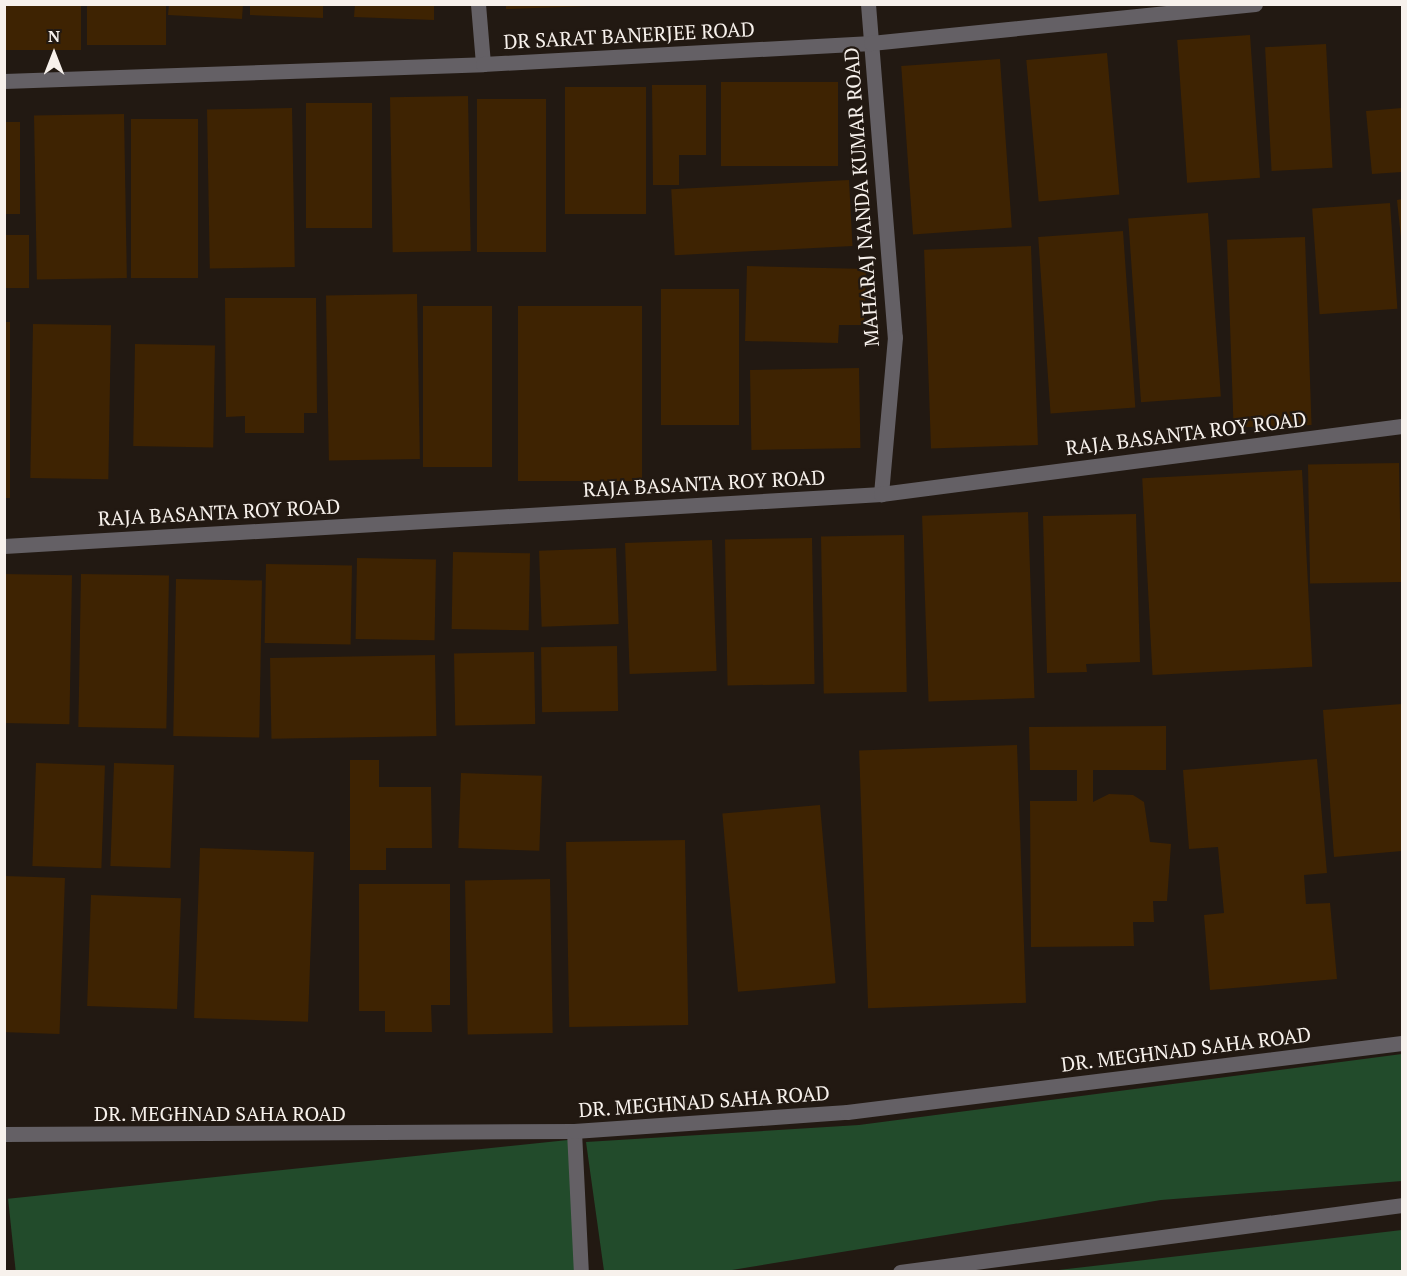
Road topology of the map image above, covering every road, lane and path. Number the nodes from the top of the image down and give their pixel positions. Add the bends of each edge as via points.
1 (478, 4) edge
2 (868, 4) edge
3 (1255, 4) edge
4 (871, 43) junction
5 (483, 64) junction
6 (4, 81) edge
7 (1402, 426) edge
8 (881, 494) junction
9 (4, 546) edge
10 (1402, 1043) edge
11 (574, 1131) junction
12 (4, 1134) edge
13 (1402, 1205) edge
14 (581, 1272) edge
15 (900, 1272) edge

1 - 5 street
2 - 4 street, MAHARAJ NANDA KUMAR ROAD
3 - 4 street, DR SARAT BANERJEE ROAD
4 - 5 street, DR SARAT BANERJEE ROAD
4 - 8 street, MAHARAJ NANDA KUMAR ROAD via 895,337
5 - 6 street, DR SARAT BANERJEE ROAD
7 - 8 street, RAJA BASANTA ROY ROAD
8 - 9 street, RAJA BASANTA ROY ROAD
10 - 11 street, DR. MEGHNAD SAHA ROAD via 847,1112
11 - 12 street, DR. MEGHNAD SAHA ROAD
11 - 14 street
13 - 15 street

